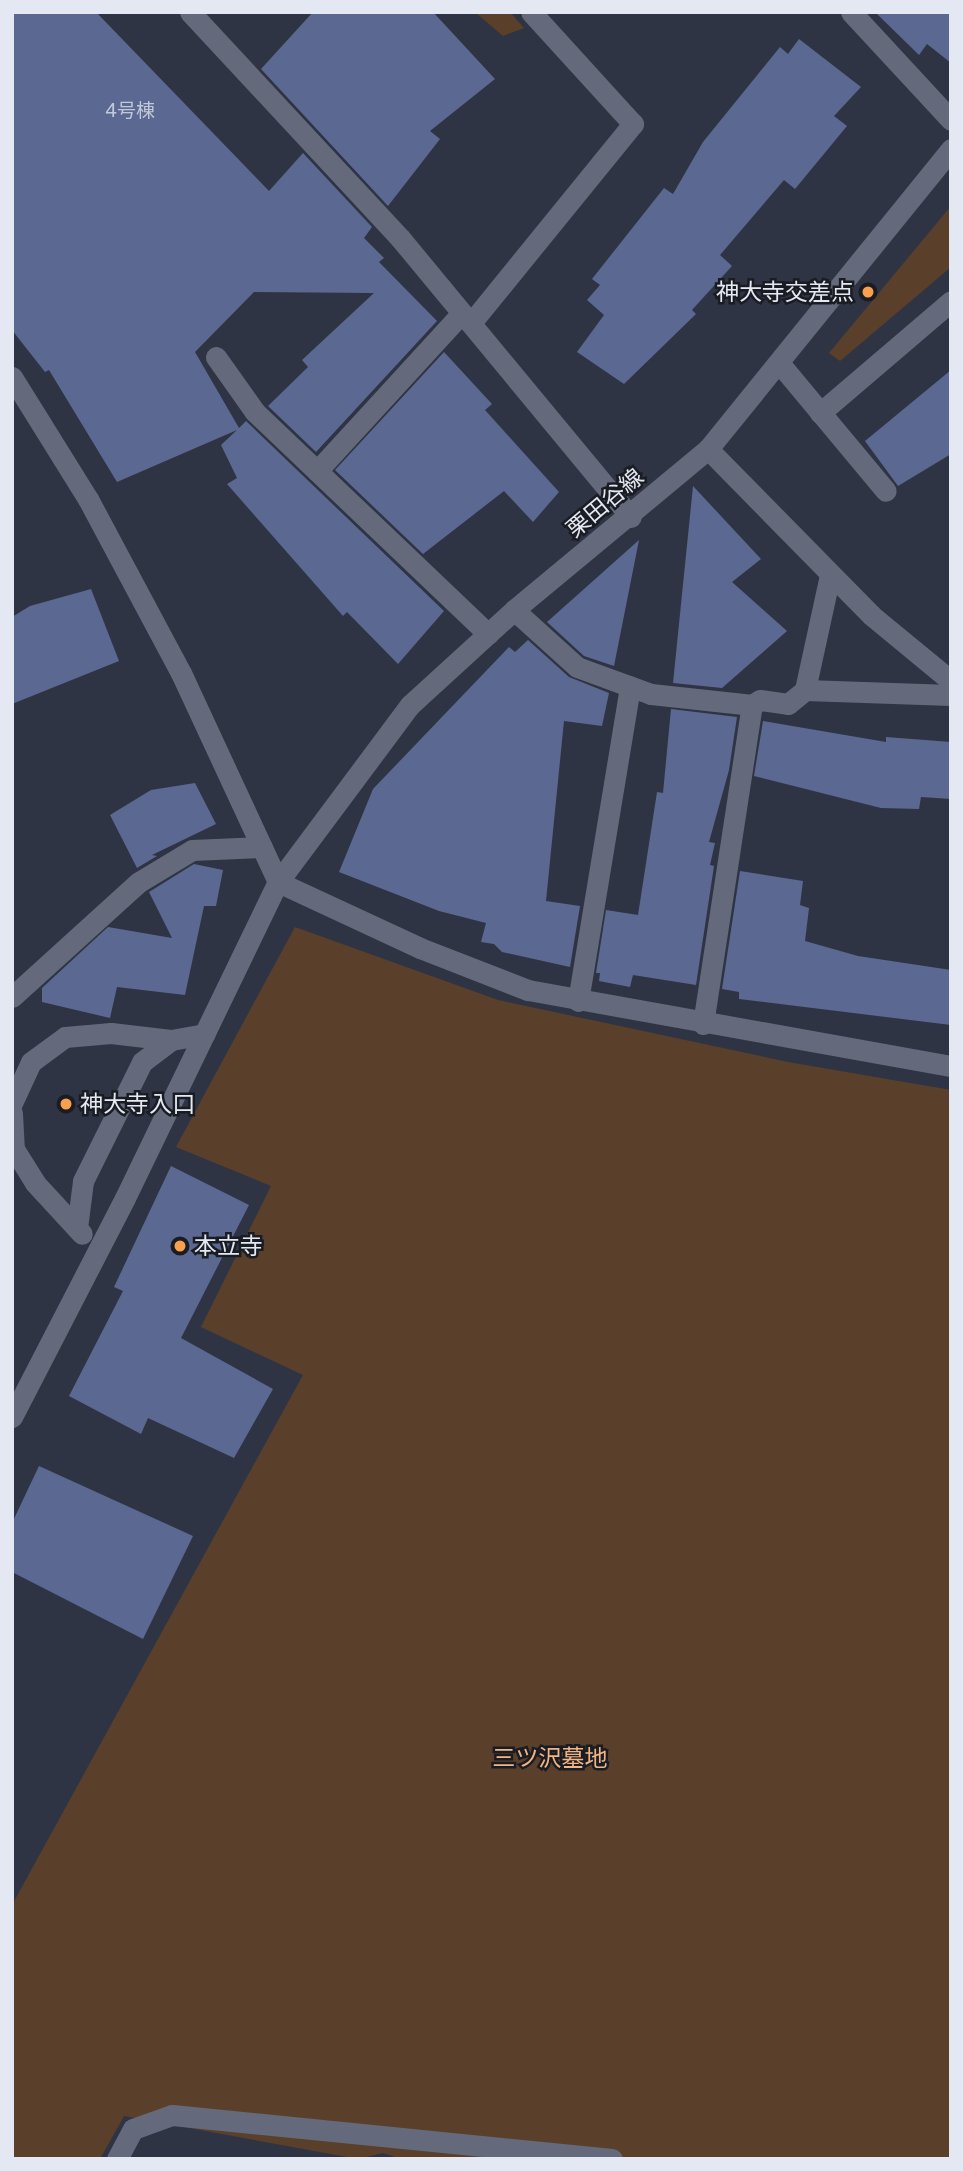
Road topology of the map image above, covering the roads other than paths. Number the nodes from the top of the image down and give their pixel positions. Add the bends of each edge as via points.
1 (190, 12) edge
2 (531, 12) edge
3 (851, 12) edge
4 (951, 120) edge
5 (951, 149) edge
6 (951, 300) edge
7 (467, 318) junction
8 (216, 356) dead end
9 (780, 364) junction
10 (12, 377) edge
11 (820, 413) junction
12 (708, 449) junction
13 (317, 471) junction
14 (886, 491) dead end
15 (631, 517) junction
16 (830, 575) junction
17 (514, 610) junction
18 (488, 634) junction
19 (951, 681) edge
20 (630, 686) junction
21 (805, 690) junction
22 (951, 695) edge
23 (751, 705) junction
24 (262, 847) junction
25 (278, 882) junction
26 (12, 996) edge
27 (578, 1001) junction
28 (702, 1024) junction
29 (204, 1034) junction
30 (171, 1040) junction
31 (951, 1066) edge
32 (12, 1103) edge
33 (12, 1113) edge
34 (76, 1228) junction
35 (97, 1251) junction
36 (12, 1417) edge
37 (117, 2159) edge
38 (612, 2159) edge

1 - 7 street via 400,238
2 - 7 street via 633,124
3 - 4 street
5 - 9 street, 栗田谷線
6 - 11 street
7 - 13 street
7 - 15 street
8 - 13 street via 255,412
9 - 11 street
9 - 12 street, 栗田谷線
10 - 24 street via 88,499 181,673
11 - 14 street
12 - 15 street, 栗田谷線
12 - 16 street
13 - 18 street
15 - 17 street, 栗田谷線
16 - 19 street
16 - 21 street
17 - 18 street, 栗田谷線
17 - 20 street via 577,667
18 - 25 street, 栗田谷線 via 410,705
20 - 23 street via 651,694
20 - 27 street
21 - 22 street via 940,699
21 - 23 street via 788,704 760,701
23 - 28 street
24 - 25 street
24 - 26 street via 192,850 139,882
25 - 27 street via 489,977
25 - 29 street, 栗田谷線
27 - 28 street
28 - 31 street
29 - 30 street
29 - 35 street, 栗田谷線
30 - 32 street via 111,1033 65,1037 31,1062
30 - 34 street via 142,1062 83,1181
33 - 34 street via 14,1149 35,1183
34 - 35 street
35 - 36 street, 栗田谷線
37 - 38 street via 134,2129 172,2115

